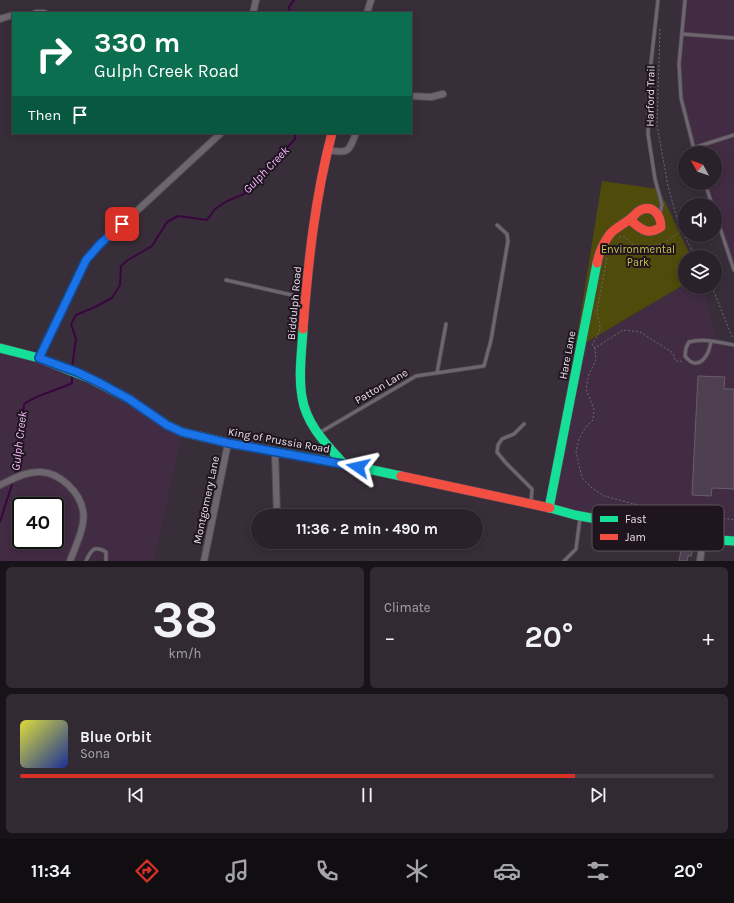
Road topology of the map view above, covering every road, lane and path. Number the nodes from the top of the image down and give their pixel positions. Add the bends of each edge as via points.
1 (256, 0) edge
2 (371, 0) edge
3 (658, 0) edge
4 (685, 0) edge
5 (253, 12) edge
6 (367, 12) edge
7 (12, 16) edge
8 (0, 18) edge
9 (661, 24) dead end
10 (682, 34) junction
11 (734, 38) edge
12 (443, 94) dead end
13 (412, 96) edge
14 (220, 134) edge
15 (332, 134) edge
16 (356, 134) edge
17 (734, 135) edge
18 (693, 146) edge
19 (699, 146) edge
20 (327, 150) junction
21 (659, 214) junction
22 (630, 220) junction
23 (678, 222) edge
24 (497, 225) dead end
25 (678, 233) edge
26 (722, 234) edge
27 (618, 237) dead end
28 (608, 253) dead end
29 (734, 270) edge
30 (226, 280) dead end
31 (715, 294) edge
32 (306, 298) junction
33 (446, 324) dead end
34 (711, 341) junction
35 (734, 343) edge
36 (0, 348) edge
37 (595, 348) junction
38 (39, 358) junction
39 (687, 358) junction
40 (437, 373) junction
41 (524, 424) dead end
42 (317, 434) junction
43 (228, 443) junction
44 (275, 452) junction
45 (344, 464) junction
46 (2, 484) edge
47 (531, 504) junction
48 (638, 505) edge
49 (549, 508) junction
50 (277, 509) edge
51 (581, 516) junction
52 (592, 518) edge
53 (724, 518) edge
54 (734, 520) edge
55 (724, 541) edge
56 (734, 542) edge
57 (700, 551) edge
58 (70, 561) edge
59 (86, 561) edge
60 (106, 561) edge
61 (204, 561) edge
62 (564, 561) edge
63 (700, 561) edge

1 - 5 street
2 - 6 street
3 - 21 lane via 649,81 648,134 662,205
4 - 10 lane
7 - 8 street
9 - 23 path, Harford Trail via 657,125 668,186
10 - 11 lane
10 - 18 lane via 679,64 681,98
12 - 13 street via 431,97
14 - 38 street via 100,244 86,260
15 - 20 street, Biddulph Road
16 - 20 street via 350,149 343,152
17 - 19 lane
20 - 32 street, Biddulph Road via 315,210
21 - 22 street, Hare Lane via 653,210 640,210
21 - 22 street via 662,220 661,227 654,232 640,229
22 - 49 street, Hare Lane via 613,231 604,242 598,258
24 - 40 lane, Patton Lane via 507,234 508,241 484,366
25 - 27 path via 663,244 639,248 625,236
26 - 29 lane
28 - 37 path via 597,311 599,332 592,345
30 - 32 lane
31 - 35 path
32 - 42 street, Biddulph Road via 300,371 302,398 307,416
33 - 40 lane
34 - 35 lane
34 - 39 lane via 689,342 686,348
34 - 39 lane via 709,353 702,361 696,363
36 - 38 street, King of Prussia Road
37 - 39 path via 622,330 640,332 673,353 675,360 679,362
37 - 48 path via 596,360 589,374 586,389 594,409 592,420 579,439 576,452 582,478 604,496
38 - 43 street, King of Prussia Road via 110,388 182,432
40 - 42 lane, Patton Lane via 416,376
41 - 47 lane via 514,434 502,439 497,452 532,489
42 - 45 street, Biddulph Road
43 - 44 street, King of Prussia Road
43 - 61 street, Montgomery Lane
44 - 45 street, King of Prussia Road
44 - 50 street
45 - 47 street, King of Prussia Road
46 - 58 street via 24,474 41,472 58,477 75,490 84,511 82,532
47 - 49 street, King of Prussia Road
49 - 51 street, King of Prussia Road
51 - 52 street, King of Prussia Road
51 - 62 lane via 576,549
53 - 54 path
55 - 56 street, King of Prussia Road
57 - 63 street
59 - 60 lane via 90,552 99,548 106,552

